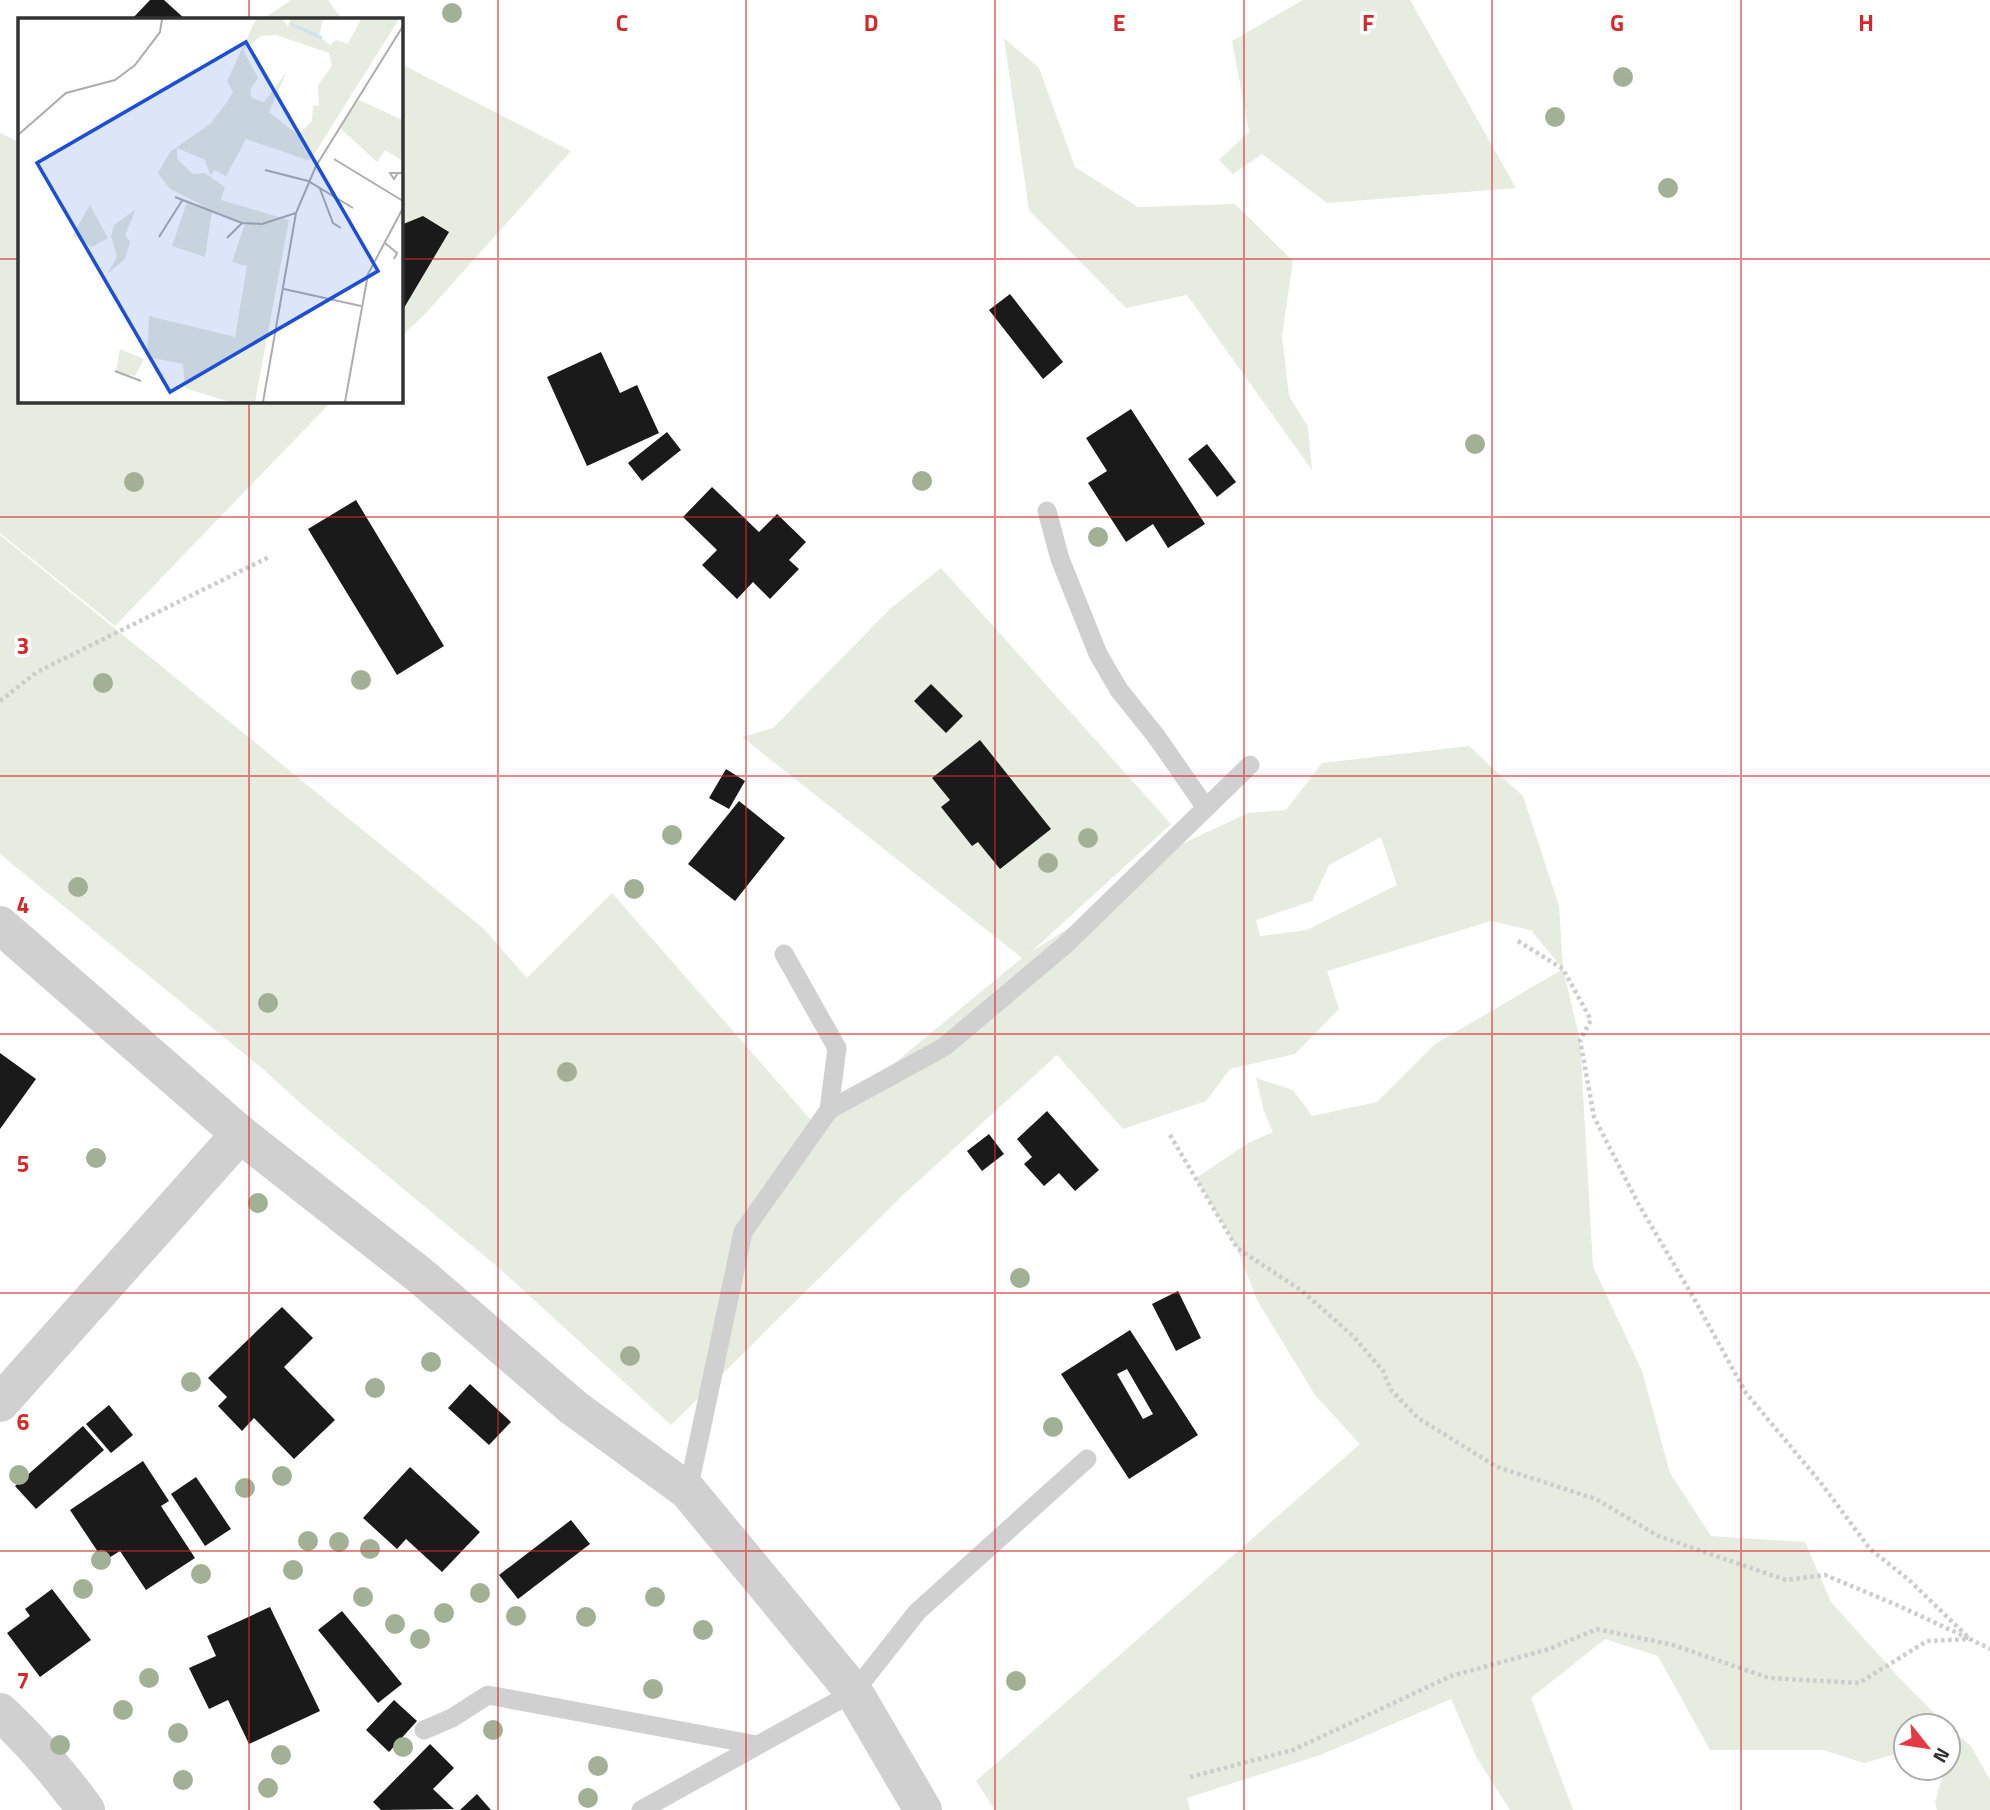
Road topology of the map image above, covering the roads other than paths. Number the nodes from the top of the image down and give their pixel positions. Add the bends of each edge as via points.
1 (1047, 511) dead end
2 (1250, 765) dead end
3 (1206, 808) junction
4 (0, 925) edge
5 (785, 954) dead end
6 (829, 1110) junction
7 (240, 1134) junction
8 (0, 1403) edge
9 (1087, 1459) dead end
10 (688, 1490) junction
11 (854, 1692) junction
12 (0, 1712) edge
13 (424, 1730) dead end
14 (757, 1745) junction
15 (86, 1810) edge
16 (641, 1810) edge
17 (923, 1810) edge

1 - 3 lane via 1060,559 1098,653 1119,691
2 - 3 lane
3 - 6 lane via 1065,945 944,1047
4 - 7 street
5 - 6 lane via 836,1048
6 - 10 lane via 743,1232
7 - 8 street
7 - 10 street via 422,1277 574,1408
9 - 11 lane via 917,1612
10 - 11 street
11 - 14 lane
11 - 17 street
12 - 15 street via 60,1774
13 - 14 lane via 488,1695
14 - 16 lane

